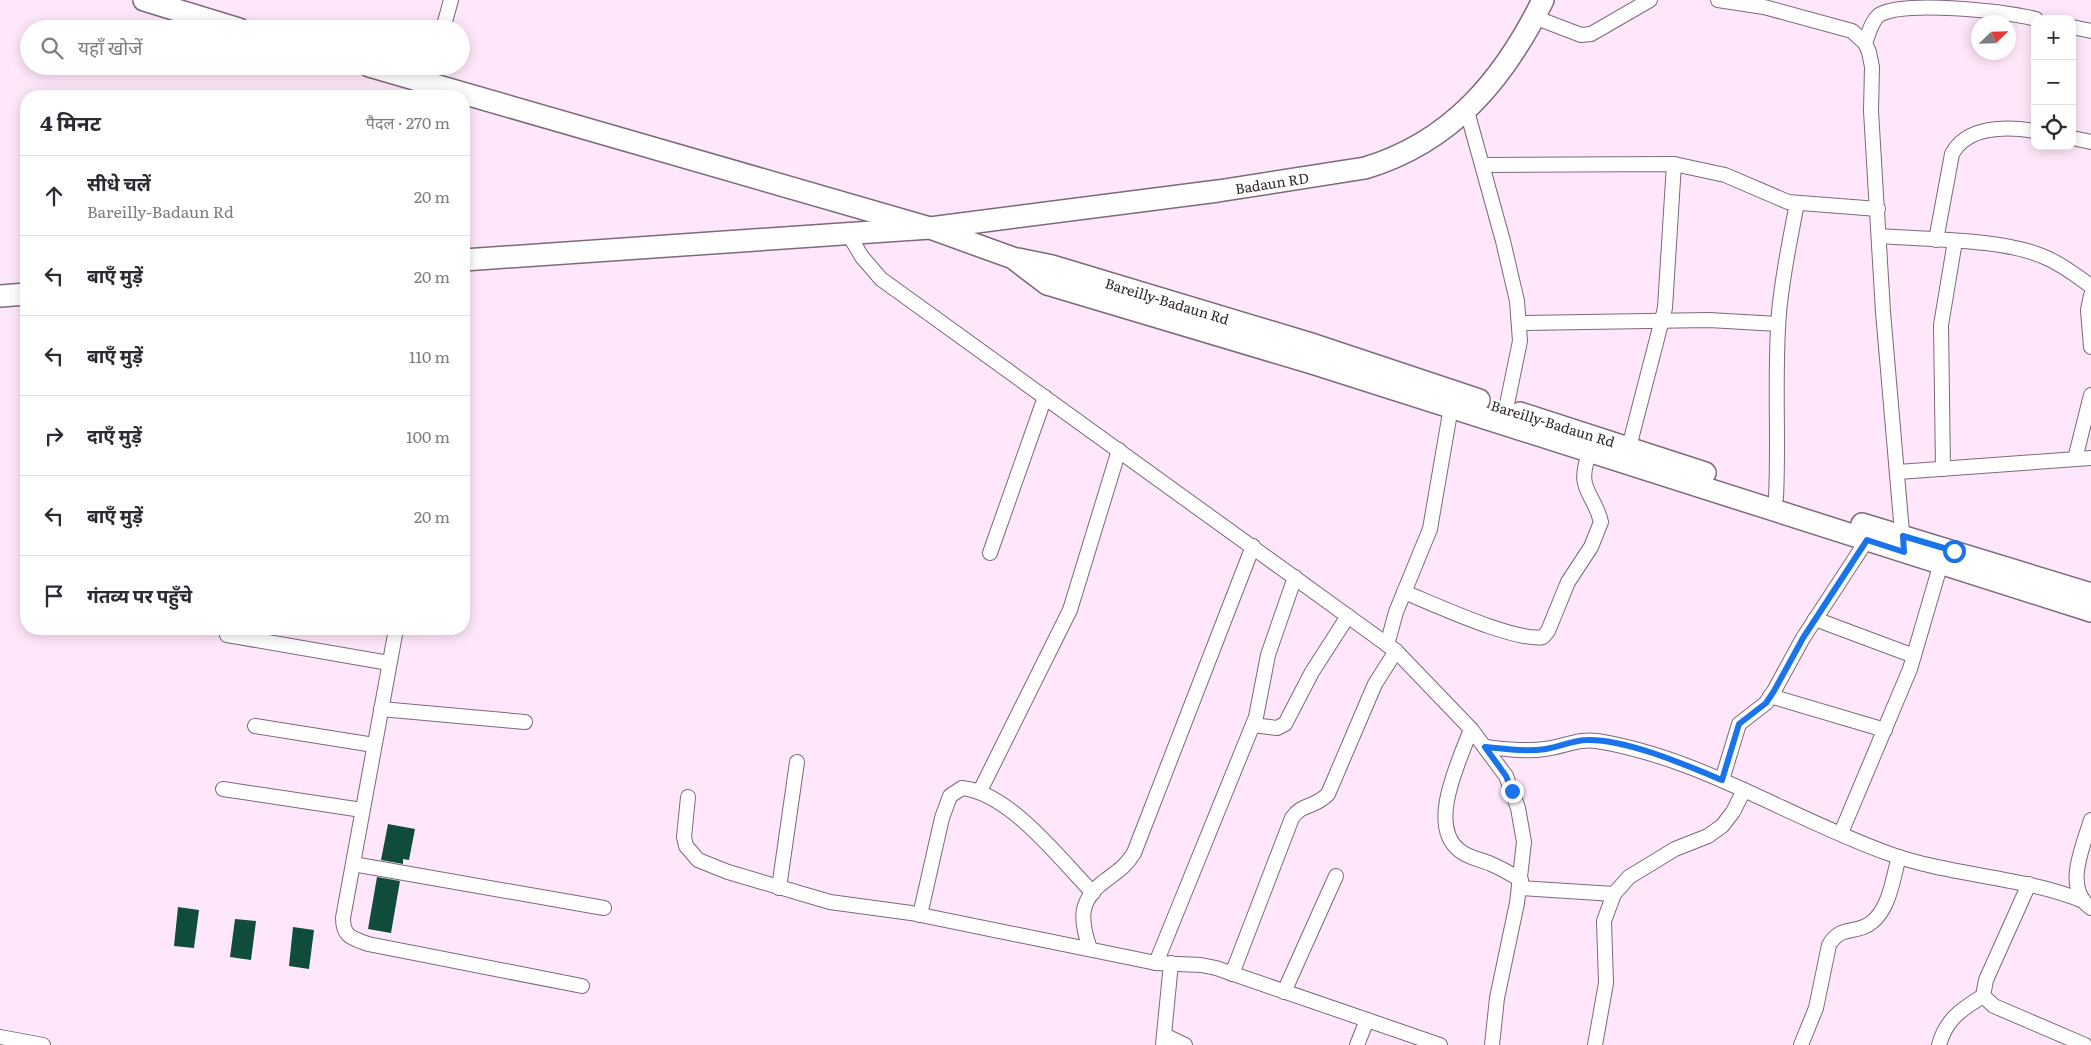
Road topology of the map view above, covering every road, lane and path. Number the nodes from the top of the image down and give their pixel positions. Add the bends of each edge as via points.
1 (144, 0) edge
2 (451, 0) edge
3 (1650, 0) edge
4 (1718, 0) edge
5 (1764, 3) edge
6 (1946, 3) edge
7 (1539, 9) edge
8 (2031, 18) edge
9 (210, 20) edge
10 (445, 20) edge
11 (2076, 28) edge
12 (2091, 31) edge
13 (1866, 43) junction
14 (432, 75) edge
15 (1467, 111) junction
16 (2031, 130) edge
17 (2076, 139) edge
18 (2091, 142) edge
19 (1674, 164) junction
20 (1483, 165) junction
21 (1796, 203) junction
22 (1878, 209) junction
23 (930, 228) junction
24 (849, 235) junction
25 (1880, 236) junction
26 (1936, 240) junction
27 (1955, 242) junction
28 (1013, 258) junction
29 (470, 260) edge
30 (2091, 286) edge
31 (20, 294) edge
32 (2091, 295) edge
33 (0, 296) edge
34 (1662, 321) junction
35 (1519, 323) junction
36 (1778, 324) junction
37 (2091, 347) edge
38 (2091, 395) edge
39 (1045, 397) junction
40 (1450, 407) junction
41 (1506, 409) junction
42 (1629, 447) junction
43 (1119, 450) junction
44 (1590, 451) junction
45 (2091, 458) edge
46 (2075, 459) junction
47 (1943, 469) junction
48 (1898, 472) junction
49 (1776, 498) junction
50 (1867, 540) junction
51 (1904, 544) junction
52 (1253, 546) junction
53 (990, 553) dead end
54 (1941, 563) junction
55 (1295, 577) junction
56 (1404, 592) junction
57 (2091, 594) edge
58 (2091, 611) edge
59 (1348, 616) junction
60 (1815, 619) junction
61 (227, 635) dead end
62 (395, 635) edge
63 (1392, 648) junction
64 (1914, 656) junction
65 (389, 663) junction
66 (1770, 696) junction
67 (381, 709) junction
68 (525, 722) dead end
69 (1253, 724) junction
70 (256, 726) dead end
71 (1471, 728) junction
72 (1885, 730) junction
73 (374, 745) junction
74 (1485, 747) junction
75 (797, 762) dead end
76 (1722, 780) junction
77 (223, 789) dead end
78 (1744, 790) junction
79 (980, 791) junction
80 (688, 798) dead end
81 (362, 810) junction
82 (2090, 828) edge
83 (1841, 833) junction
84 (1900, 857) junction
85 (352, 864) junction
86 (1336, 876) dead end
87 (1520, 884) junction
88 (2029, 884) junction
89 (779, 888) junction
90 (1093, 893) junction
91 (1614, 894) junction
92 (2086, 904) edge
93 (604, 908) dead end
94 (920, 915) junction
95 (1090, 949) junction
96 (1156, 963) junction
97 (1171, 963) junction
98 (1232, 974) junction
99 (582, 986) dead end
100 (1284, 992) junction
101 (1983, 996) junction
102 (1367, 1020) junction
103 (0, 1037) edge
104 (1163, 1040) edge
105 (43, 1045) edge
106 (1185, 1045) edge
107 (1357, 1045) edge
108 (1440, 1045) edge
109 (1492, 1045) edge
110 (1595, 1045) edge
111 (1801, 1045) edge
112 (1939, 1045) edge
113 (2085, 1045) edge

1 - 9 main road
2 - 10 street
3 - 7 street via 1591,34 1581,35
4 - 5 street
5 - 13 street via 1852,31
6 - 8 street
6 - 13 street via 1902,4 1888,9 1871,25
7 - 15 main road, Badaun RD via 1507,60
11 - 12 street
13 - 22 street via 1872,67 1871,111
14 - 23 main road
15 - 20 street
15 - 23 main road, Badaun RD via 1426,142 1388,161 1365,168 1199,194
16 - 26 street via 1994,129 1972,135 1958,144 1952,154
17 - 18 street
19 - 20 street
19 - 21 street via 1725,175 1775,198
19 - 34 street via 1668,278
20 - 35 street via 1511,274
21 - 22 street
21 - 36 street
22 - 25 street
23 - 24 main road, Badaun RD
23 - 28 main road
24 - 29 main road, Badaun RD
24 - 39 street via 881,279
25 - 26 street
25 - 48 street via 1887,363
26 - 27 street
27 - 30 street via 2006,245 2033,252
27 - 47 street via 1941,325
28 - 40 main road via 1048,284
28 - 41 main road, Bareilly-Badaun Rd via 1052,266 1308,343
31 - 33 main road
32 - 37 street via 2088,310
34 - 35 street
34 - 36 street via 1724,320
34 - 42 street
35 - 41 street via 1518,355
36 - 49 street
38 - 46 street
39 - 43 street
39 - 53 street
40 - 44 main road
40 - 56 street via 1430,529
41 - 42 main road, Bareilly-Badaun Rd
42 - 49 main road, Bareilly-Badaun Rd
43 - 52 street
43 - 79 street via 1070,610
44 - 50 main road
44 - 56 street via 1584,477 1587,493 1601,522 1591,547 1568,582 1548,631 1542,637 1524,637 1504,631
45 - 46 street
46 - 47 street
47 - 48 street
48 - 51 street
49 - 51 main road, Bareilly-Badaun Rd
50 - 51 main road
50 - 60 street
51 - 54 main road
51 - 57 main road, Bareilly-Badaun Rd
52 - 55 street
52 - 90 street via 1134,854 1118,873 1105,880
54 - 58 main road
54 - 64 street
55 - 59 street
55 - 69 street via 1268,655
56 - 63 street
59 - 63 street
59 - 69 street via 1308,678 1285,724 1277,728
60 - 64 street
60 - 66 street
61 - 65 street
62 - 65 street
63 - 71 street
63 - 98 street via 1328,794 1320,802 1297,810 1292,818
64 - 72 street
65 - 67 street
66 - 72 street
66 - 76 street via 1739,724
67 - 68 street
67 - 73 street
69 - 96 street
70 - 73 street
71 - 74 street
71 - 87 street via 1447,798 1445,825 1453,844 1467,856 1498,867
72 - 83 street
73 - 81 street
74 - 76 street via 1533,751 1596,740 1639,749
74 - 87 street via 1506,776 1518,808 1524,842
75 - 89 street
76 - 78 street
77 - 81 street
78 - 83 street
78 - 91 street via 1722,826 1708,836 1675,849 1630,877
79 - 90 street via 1013,811
79 - 94 street via 962,788 950,796 935,841
80 - 89 street via 684,837 690,853 698,860 728,872
81 - 85 street
82 - 92 street via 2077,877 2077,890
83 - 84 street
84 - 88 street
84 - 111 street via 1880,914 1872,923 1841,932 1829,945 1816,1008
85 - 93 street
85 - 99 street via 343,918 346,936 387,948
86 - 100 street
87 - 91 street
87 - 109 street via 1497,998
88 - 92 street via 2053,889
88 - 101 street via 1986,980
89 - 94 street via 830,902
90 - 95 street via 1084,908 1082,920
91 - 110 street via 1604,921 1606,983
94 - 95 street
95 - 96 street
96 - 97 street
97 - 98 street via 1201,965
97 - 104 street
98 - 100 street
100 - 102 street
101 - 112 street via 1954,1015 1946,1025
101 - 113 street via 1994,1006
102 - 107 street
102 - 108 street
103 - 105 street
104 - 106 street

